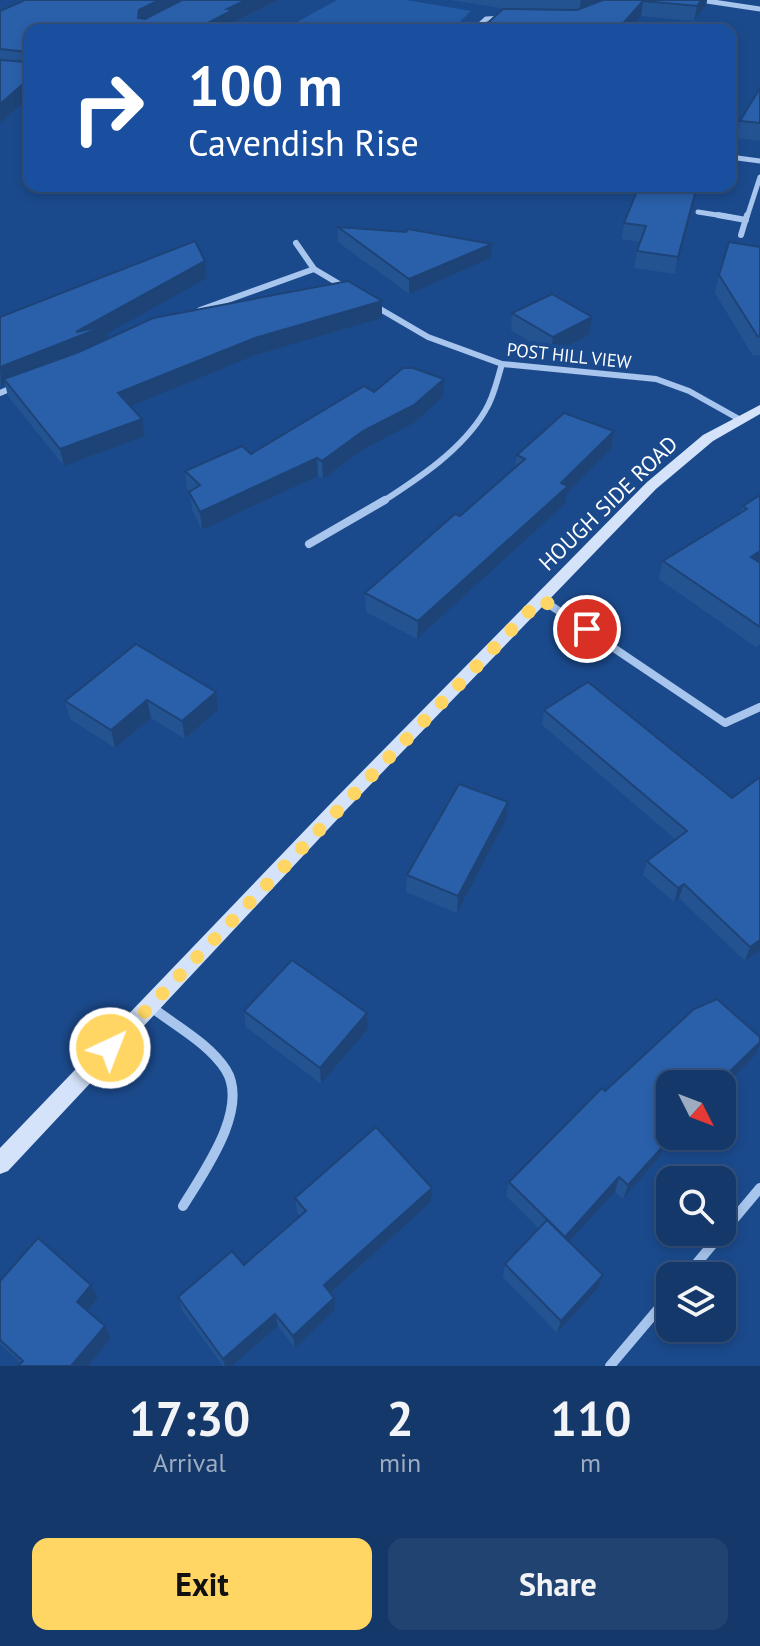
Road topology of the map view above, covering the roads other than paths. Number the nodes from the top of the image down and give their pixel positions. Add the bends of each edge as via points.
1 (700, 0) edge
2 (708, 1) edge
3 (760, 9) edge
4 (699, 12) edge
5 (516, 16) edge
6 (481, 24) edge
7 (736, 158) edge
8 (760, 161) edge
9 (760, 177) edge
10 (698, 212) edge
11 (746, 220) junction
12 (741, 235) dead end
13 (296, 243) dead end
14 (314, 269) junction
15 (352, 292) edge
16 (364, 299) edge
17 (195, 313) edge
18 (502, 364) junction
19 (18, 386) edge
20 (0, 393) edge
21 (760, 409) edge
22 (739, 419) junction
23 (309, 544) dead end
24 (541, 599) junction
25 (760, 707) edge
26 (150, 1006) junction
27 (0, 1163) edge
28 (760, 1188) edge
29 (183, 1206) dead end
30 (698, 1262) edge
31 (656, 1312) edge
32 (610, 1366) edge

1 - 2 street
2 - 3 street
2 - 4 street
5 - 6 street
7 - 8 street
9 - 11 street
10 - 11 street
11 - 12 street
13 - 14 street
14 - 15 street
14 - 17 street
16 - 18 street, POST HILL VIEW via 428,337
18 - 22 street, POST HILL VIEW via 656,379
18 - 23 street via 484,414 446,457
19 - 20 street
21 - 22 main road, HOUGH SIDE ROAD
22 - 24 main road, HOUGH SIDE ROAD via 651,486
24 - 25 street via 725,723
24 - 26 main road, HOUGH SIDE ROAD
26 - 27 main road, HOUGH SIDE ROAD
26 - 29 street via 228,1072 234,1100 226,1129
28 - 30 street
31 - 32 street

